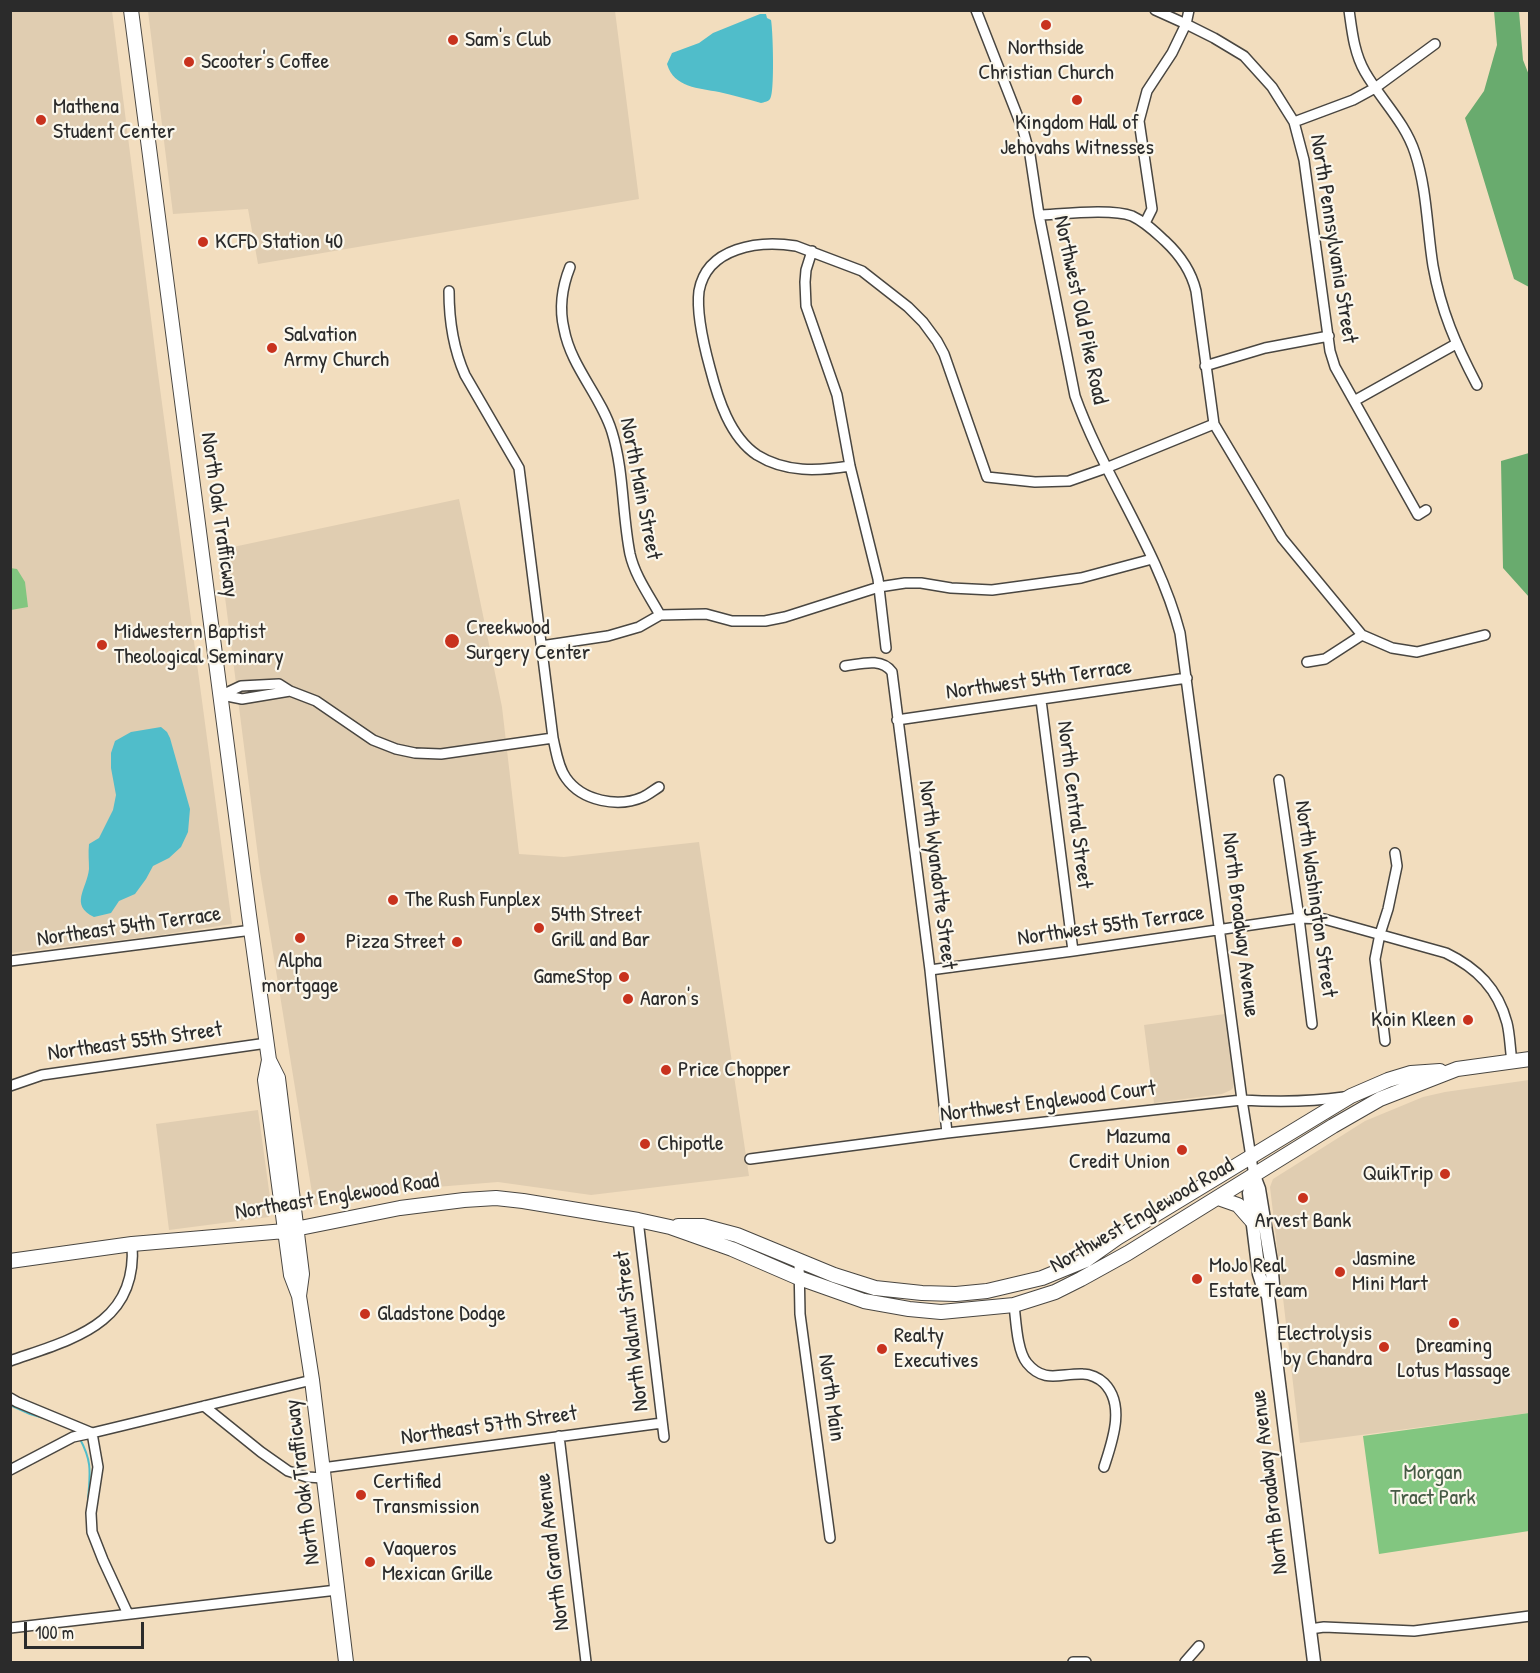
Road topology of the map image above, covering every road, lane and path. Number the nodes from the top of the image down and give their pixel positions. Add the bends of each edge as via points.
1 (131, 10) edge
2 (976, 10) edge
3 (1155, 10) edge
4 (1189, 10) edge
5 (1349, 10) edge
6 (1186, 24) junction
7 (1435, 44) dead end
8 (1375, 88) junction
9 (1294, 122) junction
10 (1040, 215) junction
11 (1145, 223) junction
12 (812, 251) junction
13 (570, 267) dead end
14 (449, 291) dead end
15 (1329, 336) junction
16 (1456, 344) junction
17 (1205, 366) junction
18 (1477, 385) dead end
19 (1354, 401) junction
20 (1214, 424) junction
21 (850, 466) junction
22 (1106, 468) junction
23 (1426, 510) dead end
24 (1152, 559) junction
25 (879, 587) junction
26 (660, 615) junction
27 (1362, 635) junction
28 (1485, 635) dead end
29 (541, 646) junction
30 (886, 648) dead end
31 (1307, 662) dead end
32 (845, 666) dead end
33 (1187, 678) junction
34 (222, 695) junction
35 (1041, 700) junction
36 (897, 720) junction
37 (554, 738) junction
38 (1279, 780) dead end
39 (659, 787) dead end
40 (1395, 853) dead end
41 (1299, 918) junction
42 (252, 930) junction
43 (1220, 930) junction
44 (1380, 934) junction
45 (1073, 951) junction
46 (10, 961) edge
47 (930, 970) junction
48 (1312, 1024) dead end
49 (1385, 1041) dead end
50 (267, 1043) junction
51 (1530, 1059) edge
52 (1512, 1061) junction
53 (1451, 1071) junction
54 (10, 1086) edge
55 (1351, 1096) junction
56 (1242, 1100) junction
57 (947, 1133) junction
58 (1251, 1157) junction
59 (750, 1159) dead end
60 (1254, 1176) junction
61 (1218, 1198) junction
62 (638, 1220) junction
63 (1253, 1222) junction
64 (669, 1227) junction
65 (291, 1230) junction
66 (132, 1244) junction
67 (10, 1261) edge
68 (799, 1262) junction
69 (799, 1278) junction
70 (1268, 1296) junction
71 (1014, 1305) junction
72 (10, 1361) edge
73 (312, 1380) junction
74 (10, 1398) edge
75 (204, 1406) junction
76 (662, 1423) junction
77 (92, 1433) junction
78 (559, 1436) junction
79 (664, 1437) dead end
80 (1104, 1467) dead end
81 (10, 1470) edge
82 (322, 1473) junction
83 (830, 1538) dead end
84 (337, 1590) junction
85 (128, 1614) junction
86 (1530, 1616) edge
87 (10, 1628) edge
88 (1310, 1629) junction
89 (1199, 1646) dead end
90 (346, 1662) edge
91 (586, 1662) edge
92 (1073, 1662) edge
93 (1086, 1662) edge
94 (1185, 1662) edge
95 (1314, 1662) edge

1 - 34 main road, North Oak Trafficway
2 - 10 street, Northwest Old Pike Road via 1023,130
3 - 6 street, North Pennsylvania Street
4 - 6 street
5 - 8 street via 1358,55
6 - 9 street, North Pennsylvania Street via 1244,56 1272,87
6 - 11 street via 1147,91 1139,121 1152,209
7 - 8 street
8 - 9 street
8 - 16 street via 1397,117 1415,152 1437,285
9 - 15 street, North Pennsylvania Street via 1304,160
10 - 11 street via 1109,213 1130,215
10 - 22 street, Northwest Old Pike Road via 1075,396
11 - 17 street via 1181,258 1191,276
12 - 21 street via 806,270 806,306 837,395
12 - 21 street via 767,244 734,250 719,258 705,274 700,290 702,329 713,379 738,438 747,447 787,467 819,471
12 - 22 street via 862,271 923,322 944,354 987,477 1069,481
13 - 26 street, North Main Street via 562,303 566,337 612,430 630,553 638,577
14 - 29 street via 451,332 460,364 519,468
15 - 17 street via 1265,348
15 - 19 street, North Pennsylvania Street via 1335,367
16 - 18 street
16 - 19 street
17 - 20 street
19 - 23 street, North Pennsylvania Street via 1418,515
20 - 22 street
20 - 27 street via 1282,538
21 - 25 street
22 - 24 street, Northwest Old Pike Road
24 - 25 street via 1081,578 993,590 921,583
24 - 33 street, Northwest Old Pike Road via 1174,610
25 - 26 street via 765,621
25 - 30 street
26 - 29 street via 639,627 608,636
27 - 28 street via 1392,648 1417,652
27 - 31 street via 1326,659
29 - 37 street
32 - 36 street, North Wyandotte Street via 876,662 889,668
33 - 35 street, Northwest 54th Terrace
33 - 43 street, North Broadway Avenue
34 - 37 street via 241,686 279,684 316,701 373,740 415,753
34 - 42 main road, North Oak Trafficway
35 - 36 street, Northwest 54th Terrace
35 - 45 street, North Central Street
36 - 47 street, North Wyandotte Street
37 - 39 street via 564,777 588,796 626,801
38 - 41 street, North Washington Street
40 - 44 street via 1397,866
41 - 43 street, Northwest 55th Terrace
41 - 44 street, Northwest 55th Terrace via 1324,919
41 - 48 street, North Washington Street
42 - 46 street, Northeast 54th Terrace
42 - 50 main road, North Oak Trafficway
43 - 45 street, Northwest 55th Terrace
43 - 56 street, North Broadway Avenue
44 - 49 street via 1375,959
44 - 52 street, Northwest 55th Terrace via 1446,953 1474,969 1491,988 1503,1011
45 - 47 street, Northwest 55th Terrace
47 - 57 street, North Wyandotte Street
50 - 54 street, Northeast 55th Street via 42,1075
50 - 65 main road, North Oak Trafficway via 269,1060 278,1078
51 - 52 main road, Northwest Englewood Road
52 - 53 main road, Northwest Englewood Road
53 - 55 main road, Northwest Englewood Road via 1411,1073
53 - 60 main road, Northwest Englewood Road via 1380,1099
55 - 56 street, Northwest Englewood Court via 1309,1101
55 - 58 main road, Northwest Englewood Road
56 - 57 street, Northwest Englewood Court
56 - 58 street, North Broadway Avenue
57 - 59 street, Northwest Englewood Court
58 - 60 street, North Broadway Avenue
58 - 68 main road, Northwest Englewood Road via 1086,1260 1031,1281 987,1291 922,1293 875,1288
60 - 61 main road, Northwest Englewood Road
60 - 63 street, North Broadway Avenue via 1249,1193
60 - 70 street, North Broadway Avenue via 1274,1284
61 - 63 main road via 1239,1205
61 - 71 main road, Northwest Englewood Road via 1081,1279
62 - 64 main road, Northeast Englewood Road
62 - 65 main road, Northeast Englewood Road via 496,1198 400,1208
62 - 76 street, North Walnut Street
63 - 70 street, North Broadway Avenue via 1259,1274
64 - 68 main road, Northeast Englewood Road via 703,1226 736,1235
64 - 69 main road, Northeast Englewood Road
65 - 66 main road, Northeast Englewood Road
65 - 73 main road, North Oak Trafficway via 302,1274 299,1296
66 - 67 main road, Northeast Englewood Road
66 - 72 street via 127,1290 111,1312 75,1337
68 - 69 street, North Main
69 - 71 main road, Northwest Englewood Road via 864,1301 909,1309 940,1312
69 - 83 street, North Main via 800,1314
70 - 88 street, North Broadway Avenue
71 - 80 street via 1021,1351 1029,1365 1049,1377 1091,1375 1111,1392 1116,1420
73 - 75 street
73 - 82 main road, North Oak Trafficway
74 - 77 street
75 - 77 street
75 - 82 street, Northeast 57th Street via 288,1471 307,1477
76 - 78 street, Northeast 57th Street
76 - 79 street, North Walnut Street
77 - 81 street via 73,1437
77 - 85 street via 98,1467 91,1513 93,1532
78 - 82 street, Northeast 57th Street
78 - 91 street, North Grand Avenue
82 - 84 main road, North Oak Trafficway
84 - 85 street
84 - 90 main road, North Oak Trafficway
85 - 87 street
86 - 88 street via 1414,1631
88 - 95 street, North Broadway Avenue
89 - 94 street
92 - 93 street

